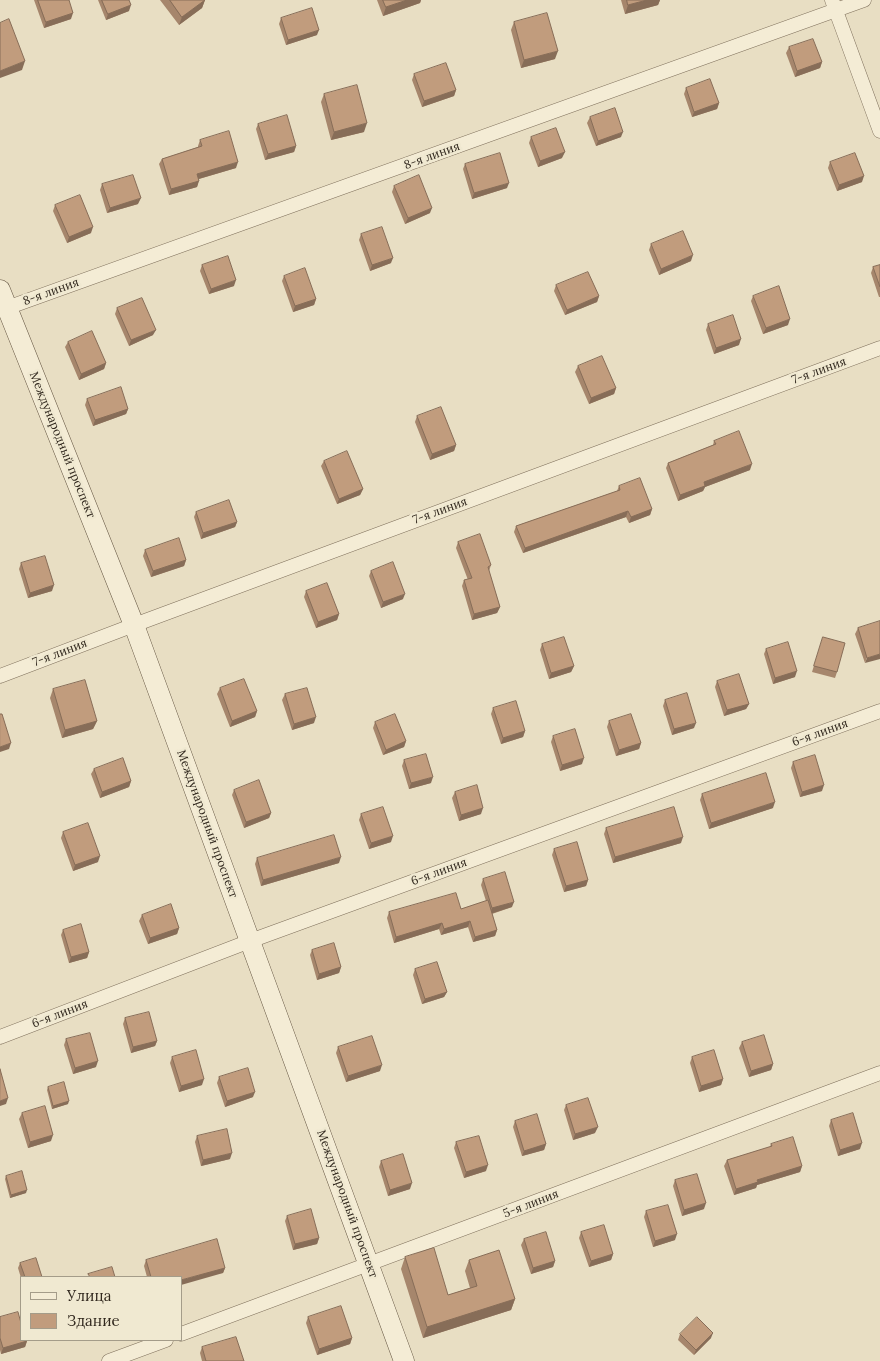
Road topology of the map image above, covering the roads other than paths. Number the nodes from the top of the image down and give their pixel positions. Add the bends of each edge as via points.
1 (864, 0) edge
2 (834, 6) edge
3 (880, 131) edge
4 (2, 303) edge
5 (880, 348) edge
6 (134, 625) junction
7 (0, 676) edge
8 (880, 711) edge
9 (250, 941) junction
10 (0, 1037) edge
11 (880, 1073) edge
12 (369, 1265) junction
13 (182, 1334) edge
14 (163, 1341) edge
15 (109, 1361) edge
16 (404, 1361) edge

1 - 2 street, 8-я линия
2 - 3 street
2 - 4 street, 8-я линия
4 - 6 street, Международный проспект
5 - 6 street, 7-я линия
6 - 7 street, 7-я линия
6 - 9 street, Международный проспект
8 - 9 street, 6-я линия
9 - 10 street, 6-я линия
9 - 12 street, Международный проспект
11 - 12 street, 5-я линия
12 - 13 street, 5-я линия
12 - 16 street, Международный проспект
14 - 15 street

